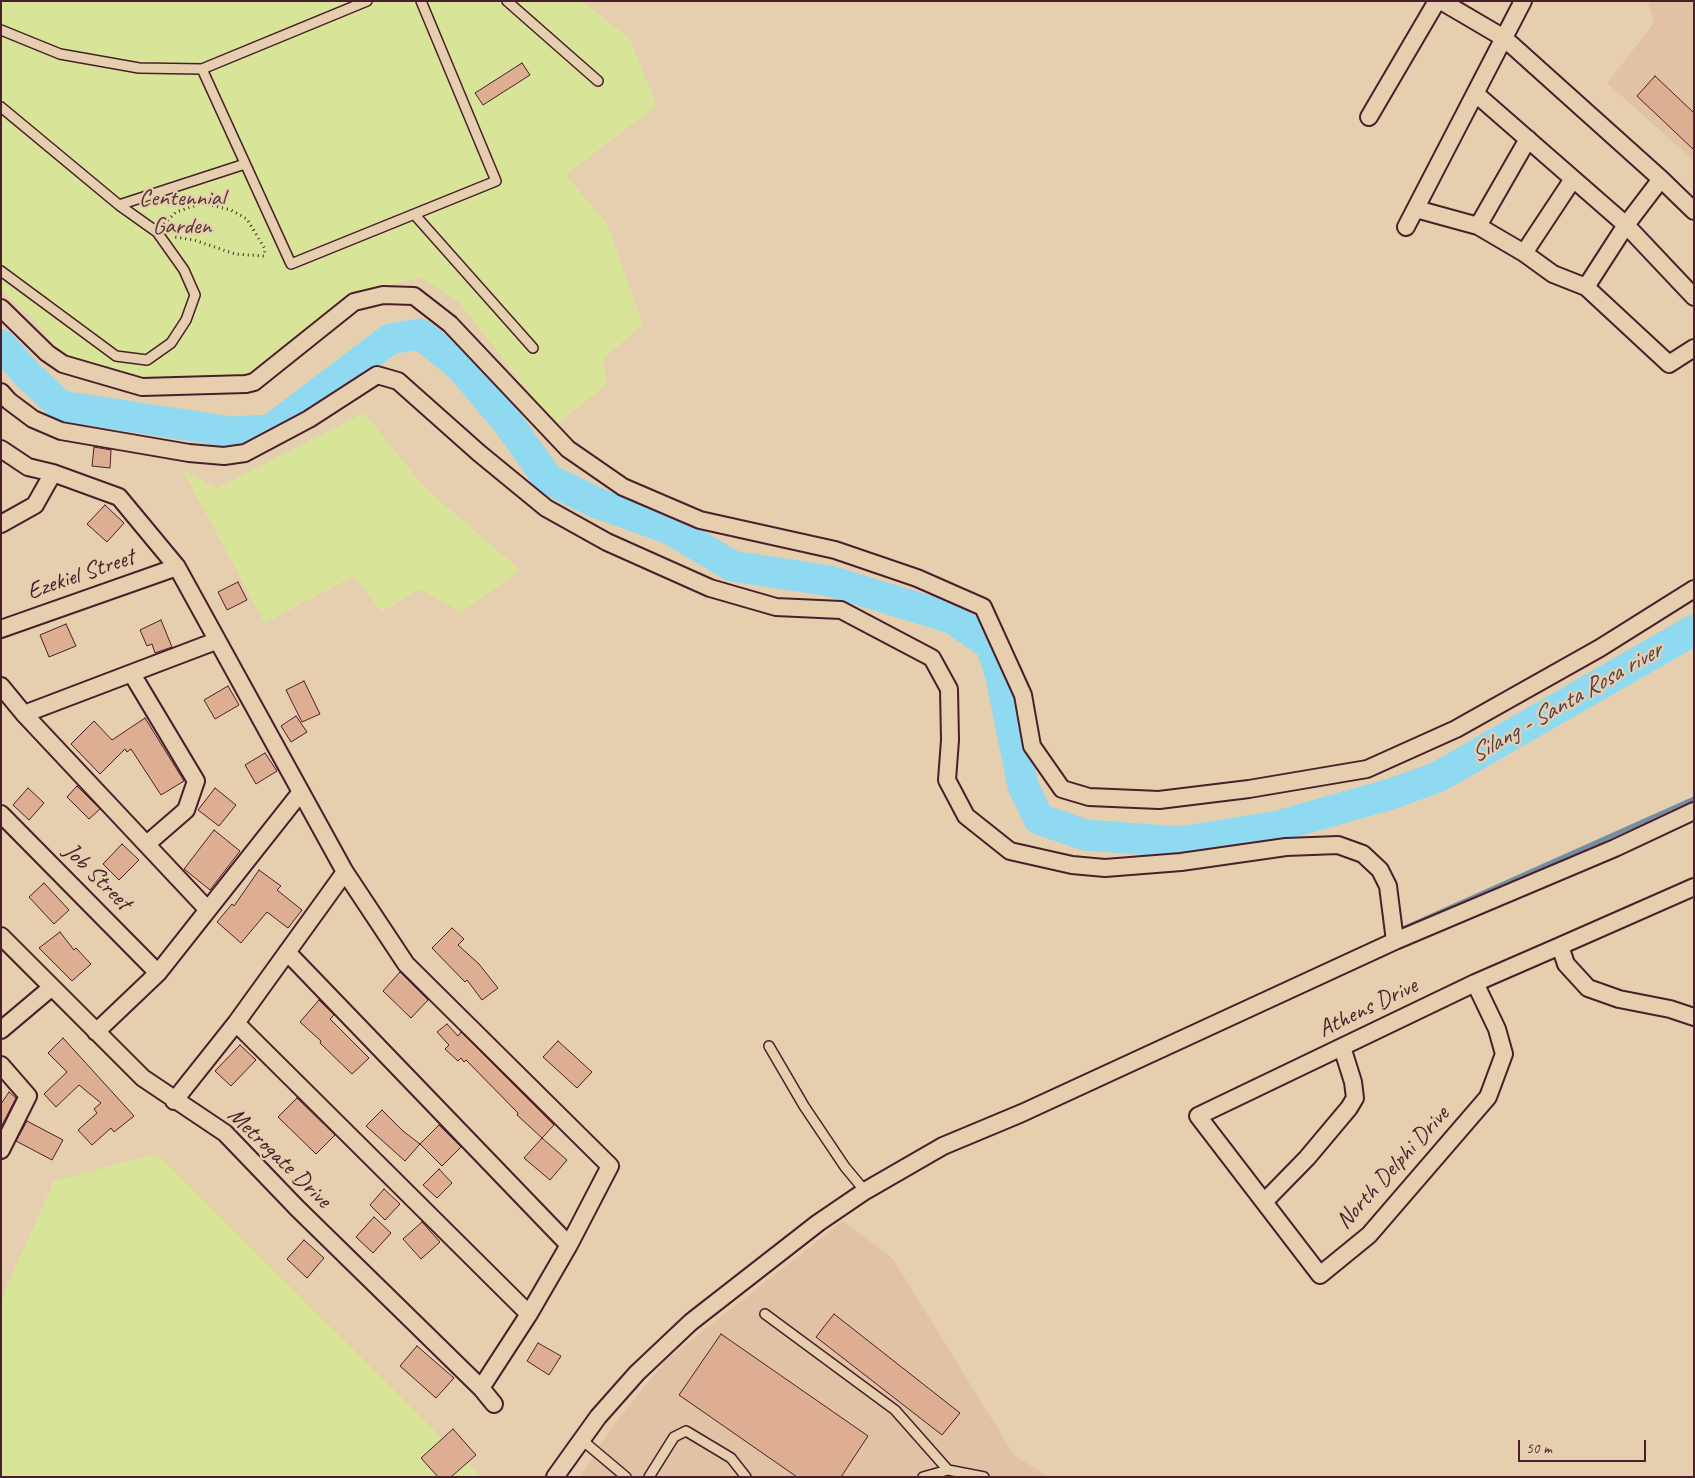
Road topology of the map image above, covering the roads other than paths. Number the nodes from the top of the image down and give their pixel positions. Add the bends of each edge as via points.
1 (368, 1) edge
2 (421, 1) edge
3 (507, 1) edge
4 (1439, 1) edge
5 (1523, 1) edge
6 (1, 30) edge
7 (1504, 38) junction
8 (202, 69) junction
9 (598, 81) dead end
10 (1476, 94) junction
11 (1, 107) edge
12 (1369, 117) dead end
13 (1528, 139) junction
14 (245, 164) junction
15 (1573, 179) junction
16 (1661, 179) junction
17 (119, 205) junction
18 (1416, 209) junction
19 (1694, 211) edge
20 (414, 214) junction
21 (1626, 225) junction
22 (1478, 226) junction
23 (1406, 227) dead end
24 (1524, 253) junction
25 (1, 271) edge
26 (1586, 287) junction
27 (1694, 297) edge
28 (1, 308) edge
29 (533, 348) dead end
30 (1694, 348) edge
31 (1, 392) edge
32 (1, 449) edge
33 (53, 473) junction
34 (1, 524) edge
35 (177, 567) junction
36 (1694, 589) edge
37 (1, 629) edge
38 (216, 641) junction
39 (132, 674) junction
40 (1, 686) edge
41 (24, 714) junction
42 (301, 792) junction
43 (1694, 811) edge
44 (1, 814) edge
45 (148, 843) junction
46 (345, 872) junction
47 (1694, 887) edge
48 (208, 910) junction
49 (1, 936) edge
50 (1395, 941) junction
51 (1560, 946) junction
52 (287, 952) junction
53 (158, 973) junction
54 (1475, 983) junction
55 (52, 987) junction
56 (1694, 1016) edge
57 (236, 1023) junction
58 (1, 1030) edge
59 (96, 1032) junction
60 (769, 1046) dead end
61 (1342, 1047) junction
62 (1, 1065) edge
63 (174, 1101) junction
64 (1198, 1116) joint
65 (1, 1150) edge
66 (865, 1191) junction
67 (1264, 1202) junction
68 (569, 1245) junction
69 (529, 1314) junction
70 (766, 1314) dead end
71 (482, 1388) junction
72 (494, 1404) dead end
73 (582, 1440) junction
74 (948, 1470) junction
75 (555, 1477) edge
76 (626, 1477) edge
77 (649, 1477) edge
78 (746, 1477) edge
79 (923, 1477) edge
80 (984, 1477) edge

1 - 8 lane
2 - 20 lane via 496,181
3 - 9 lane
4 - 7 street
4 - 12 street
5 - 7 street
6 - 8 lane via 60,54 139,68
7 - 10 street
7 - 16 street
8 - 14 lane
10 - 13 street
10 - 18 street
11 - 17 lane
13 - 15 street
13 - 22 street
14 - 17 lane
14 - 20 lane via 291,264
15 - 21 street
15 - 24 street
16 - 19 street
16 - 21 street
17 - 25 lane via 159,234 184,270 196,295 171,344 147,360 116,356
18 - 22 street
18 - 23 street
20 - 29 lane
21 - 26 street
21 - 27 street
22 - 24 street
24 - 26 street via 1553,274
26 - 30 street via 1669,364
28 - 36 street via 47,353 63,364 142,387 246,384 254,382 354,302 383,295 414,296 450,324 568,449 623,487 700,520 844,553 917,578 983,607 1023,694 1032,746 1062,789 1089,797 1159,800 1366,770 1456,729 1600,648
31 - 50 street via 33,419 61,431 224,456 245,453 309,419 378,375 398,380 546,508 607,542 710,588 776,607 841,610 932,658 949,689 947,780 966,816 1010,851 1104,868 1181,862 1286,846 1338,845 1362,854 1380,870 1388,886
32 - 33 street via 28,467
33 - 34 street via 35,505
33 - 35 street via 118,497
35 - 37 street, Ezekiel Street
35 - 38 street
38 - 39 street
38 - 42 street
39 - 41 street
39 - 45 street via 196,781 186,810
40 - 41 street
41 - 45 street
42 - 46 street
42 - 48 street
43 - 50 street
44 - 53 street, Job Street
45 - 48 street
46 - 52 street
46 - 68 street via 406,964 610,1166
47 - 51 street, Athens Drive
48 - 53 street
49 - 55 street, Metrogate Drive
50 - 66 street via 1022,1113 943,1146
51 - 54 street, Athens Drive
51 - 56 street via 1566,964 1588,988 1619,999
52 - 57 street
52 - 68 street
53 - 59 street
54 - 61 street, Athens Drive
54 - 67 street, North Delphi Drive via 1497,1029 1504,1054 1488,1097 1369,1235 1320,1275
55 - 58 street
55 - 59 street, Metrogate Drive
57 - 63 street
57 - 69 street
59 - 63 street, Metrogate Drive via 142,1078
60 - 66 lane via 804,1106
61 - 64 street, Athens Drive
61 - 67 street via 1355,1098 1307,1158
62 - 65 street via 28,1096
63 - 71 street, Metrogate Drive via 225,1133
64 - 67 street, North Delphi Drive
66 - 73 street via 818,1223 691,1322 637,1373
68 - 69 street
69 - 71 street
70 - 74 lane via 895,1410
71 - 72 street, Metrogate Drive
73 - 75 street
73 - 76 lane
74 - 79 lane
74 - 80 lane
77 - 78 lane via 674,1437 686,1431 731,1458

